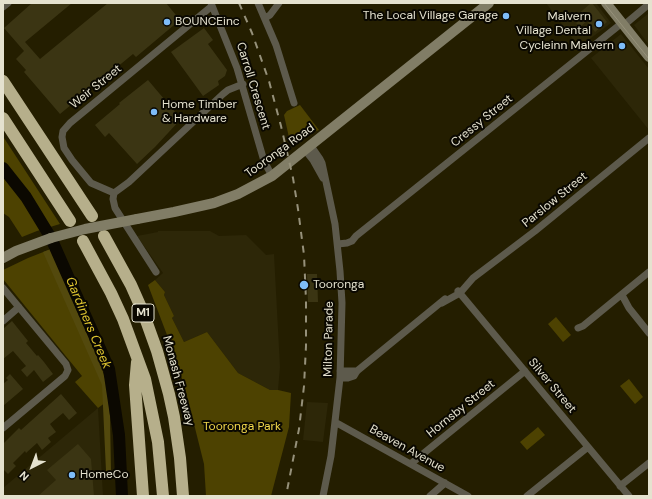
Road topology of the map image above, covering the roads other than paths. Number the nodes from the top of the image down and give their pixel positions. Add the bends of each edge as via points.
1 (8, 3) edge
2 (258, 3) edge
3 (279, 3) edge
4 (489, 3) edge
5 (606, 3) edge
6 (212, 4) edge
7 (649, 4) edge
8 (3, 7) edge
9 (264, 18) junction
10 (623, 24) junction
11 (649, 57) edge
12 (3, 81) edge
13 (243, 84) junction
14 (294, 103) dead end
15 (3, 118) edge
16 (649, 138) edge
17 (308, 148) junction
18 (272, 176) junction
19 (114, 193) junction
20 (92, 216) dead end
21 (70, 221) dead end
22 (104, 236) dead end
23 (83, 241) dead end
24 (338, 242) junction
25 (3, 258) edge
26 (156, 272) dead end
27 (649, 272) edge
28 (3, 288) edge
29 (459, 292) junction
30 (620, 296) junction
31 (19, 307) junction
32 (3, 321) edge
33 (578, 328) dead end
34 (649, 333) edge
35 (138, 359) junction
36 (525, 371) junction
37 (340, 375) junction
38 (336, 422) junction
39 (3, 428) edge
40 (588, 447) junction
41 (649, 463) edge
42 (411, 464) junction
43 (445, 484) junction
44 (620, 486) junction
45 (143, 496) edge
46 (164, 496) edge
47 (183, 496) edge
48 (324, 496) edge
49 (430, 496) edge
50 (468, 496) edge
51 (527, 496) edge
52 (629, 496) edge

1 - 8 street
2 - 9 street
3 - 9 street via 270,15
4 - 17 main road, Tooronga Road
5 - 10 main road
6 - 13 street, Carroll Crescent
6 - 19 street, Weir Street via 66,126 62,137 64,148 76,166 94,185
7 - 10 street, Cressy Street
9 - 14 street via 276,45
10 - 11 main road
10 - 24 street, Cressy Street via 349,243
12 - 20 highway
13 - 18 street, Carroll Crescent via 264,161
13 - 19 street via 223,94
15 - 21 highway
16 - 29 street, Parslow Street via 473,278
17 - 18 main road, Tooronga Road
17 - 24 street, Milton Parade via 325,182
18 - 25 main road, Tooronga Road, bridge via 243,192 214,203 68,233
19 - 26 street via 115,208
22 - 47 highway, Monash Freeway / M1 via 143,312 157,351 174,417
23 - 35 highway, M1 via 111,293
24 - 37 street, Milton Parade via 342,303
27 - 30 street
28 - 31 street
29 - 36 street, Silver Street
29 - 37 street, Parslow Street via 352,377
30 - 33 street
30 - 34 street
31 - 32 street
31 - 39 street via 66,364 68,370 66,376
35 - 45 highway via 135,385
35 - 46 highway, M1 via 154,419
36 - 40 street, Silver Street
36 - 42 street, Hornsby Street
37 - 38 street, Milton Parade
38 - 42 street, Beaven Avenue
38 - 48 street, Milton Parade
40 - 44 street, Silver Street
40 - 51 street
41 - 44 street
42 - 43 street, Beaven Avenue
43 - 49 street
43 - 50 street, Beaven Avenue
44 - 52 street, Silver Street

